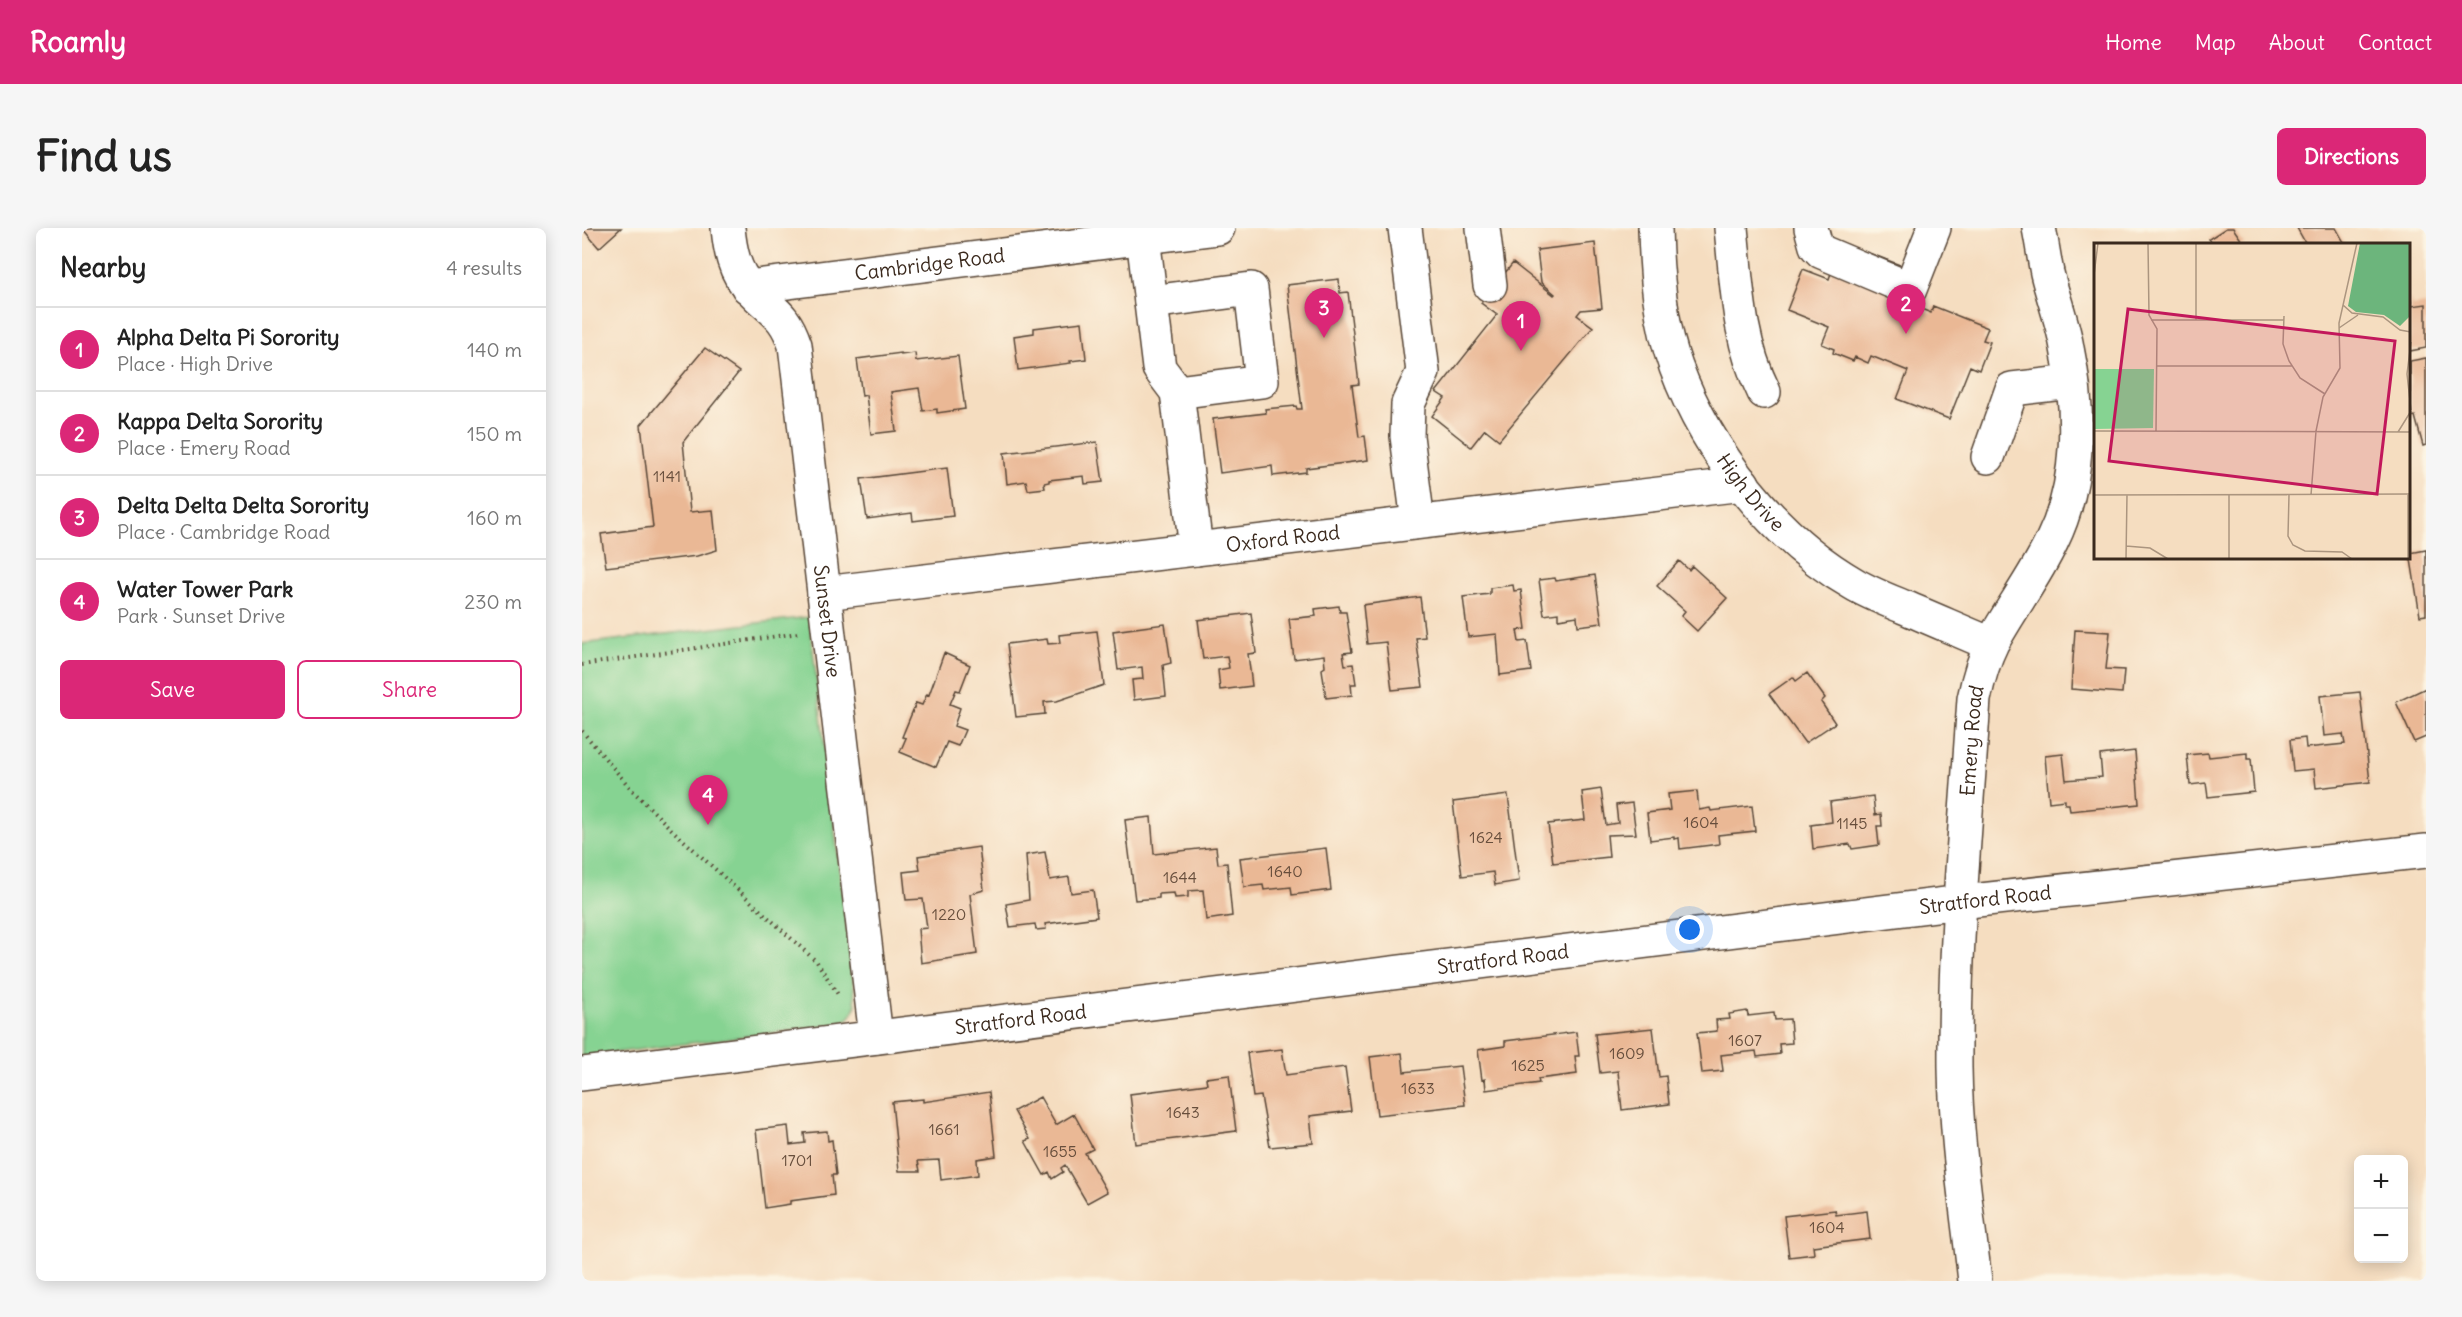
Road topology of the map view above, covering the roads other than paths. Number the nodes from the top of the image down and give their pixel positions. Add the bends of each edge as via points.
1 (728, 228) edge
2 (1218, 228) edge
3 (1405, 228) edge
4 (1483, 228) edge
5 (1655, 228) edge
6 (1731, 228) edge
7 (1811, 228) edge
8 (1934, 228) edge
9 (2039, 228) edge
10 (1143, 237) junction
11 (1055, 238) edge
12 (1490, 285) dead end
13 (748, 287) junction
14 (1151, 302) junction
15 (2072, 382) junction
16 (1177, 392) junction
17 (1764, 392) dead end
18 (1988, 457) dead end
19 (1743, 484) junction
20 (1418, 522) junction
21 (1196, 549) junction
22 (824, 593) junction
23 (1991, 644) junction
24 (2426, 851) edge
25 (1961, 902) junction
26 (876, 1037) junction
27 (582, 1074) edge
28 (1975, 1281) edge

1 - 13 street, Sunset Drive via 732,255
2 - 10 street, Cambridge Road
3 - 20 street via 1423,372 1408,404 1407,436
4 - 12 street
5 - 19 street, High Drive via 1662,309 1676,366 1717,448
6 - 17 street via 1743,334
7 - 8 street via 1822,252 1910,289
9 - 15 street, Emery Road
10 - 11 street, Cambridge Road
10 - 14 street
11 - 13 street, Cambridge Road
13 - 22 street, Sunset Drive via 781,316 795,345
14 - 16 street via 1159,368
14 - 16 street via 1251,289 1262,381
15 - 18 street via 2012,389
15 - 23 street, Emery Road via 2075,455 2069,494 2053,539
16 - 21 street
19 - 20 street, Oxford Road
19 - 23 street, High Drive via 1767,514 1810,554 1854,585
20 - 21 street, Oxford Road
21 - 22 street, Oxford Road
22 - 26 street, Sunset Drive
23 - 25 street, Emery Road via 1974,699
24 - 25 street, Stratford Road
25 - 26 street, Stratford Road
25 - 28 street, Emery Road via 1955,1070
26 - 27 street, Stratford Road

